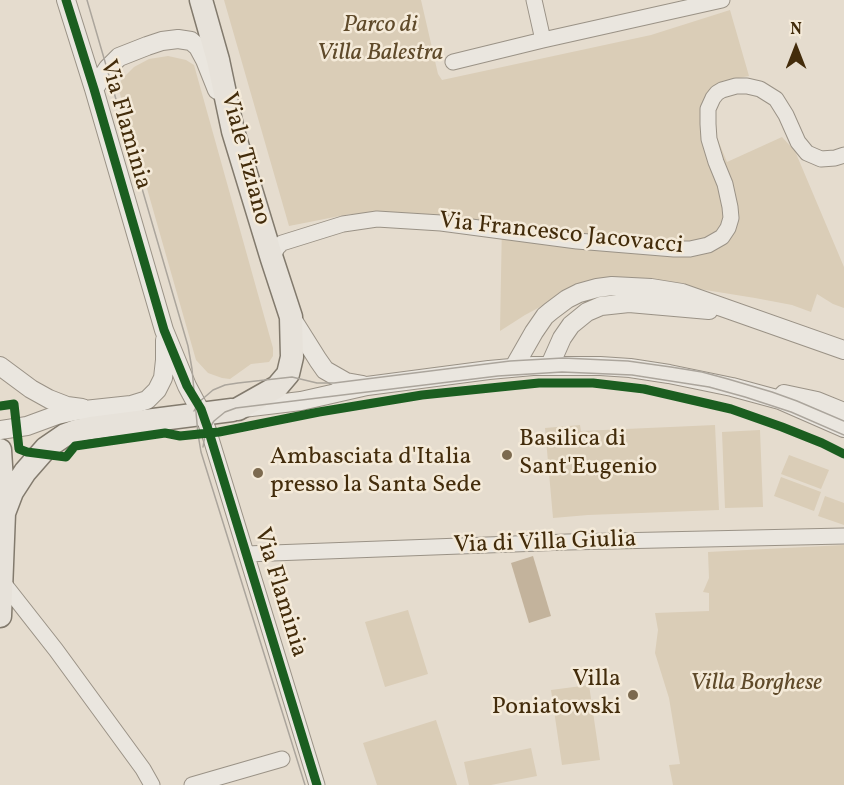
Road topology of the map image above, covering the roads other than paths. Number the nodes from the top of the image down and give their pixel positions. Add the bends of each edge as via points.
1 (66, 0) edge
2 (201, 0) edge
3 (534, 0) edge
4 (722, 0) edge
5 (543, 40) junction
6 (453, 62) dead end
7 (94, 89) junction
8 (233, 131) junction
9 (844, 155) edge
10 (272, 259) junction
11 (733, 312) junction
12 (291, 317) junction
13 (164, 330) junction
14 (844, 350) edge
15 (549, 365) junction
16 (0, 366) edge
17 (514, 367) junction
18 (367, 386) junction
19 (749, 391) junction
20 (235, 409) junction
21 (844, 412) edge
22 (202, 414) junction
23 (90, 419) junction
24 (844, 428) edge
25 (0, 430) edge
26 (0, 450) edge
27 (4, 513) junction
28 (844, 536) edge
29 (246, 554) junction
30 (1, 578) edge
31 (0, 616) edge
32 (282, 759) dead end
33 (152, 785) edge
34 (192, 785) edge
35 (317, 785) edge

1 - 7 street, Via Flaminia
2 - 8 main road, Viale Tiziano
3 - 5 street
4 - 5 street
5 - 6 street
7 - 8 street via 119,57 162,41 185,39 203,55
7 - 13 street, Via Flaminia
8 - 10 main road, Viale Tiziano
9 - 10 street, Via Francesco Jacovacci via 822,159 807,153 776,99 753,86 736,86 717,93 708,109 710,139 731,218 722,237 708,245 674,249 377,219 343,224 282,243
10 - 12 main road, Viale Tiziano
11 - 14 street
11 - 15 street via 620,303 601,306 572,325
11 - 17 street via 699,298 664,290 597,288 567,299 545,316
12 - 18 street, Viale Tiziano via 325,370 346,382
12 - 20 main road, Viale Tiziano via 292,357 288,374 277,387
13 - 22 street
13 - 23 street via 165,367 160,387 147,400
15 - 17 street
15 - 19 street via 630,368
16 - 23 street via 31,389
17 - 18 street
18 - 20 street via 301,401
19 - 21 street via 801,397
19 - 24 street
20 - 22 main road
22 - 23 main road
22 - 29 street, Via Flaminia
23 - 25 street via 69,412
23 - 27 main road via 46,448 15,486
26 - 27 main road
27 - 30 main road
28 - 29 street, Via di Villa Giulia
29 - 35 street, Via Flaminia
30 - 31 main road
30 - 33 street
32 - 34 street

